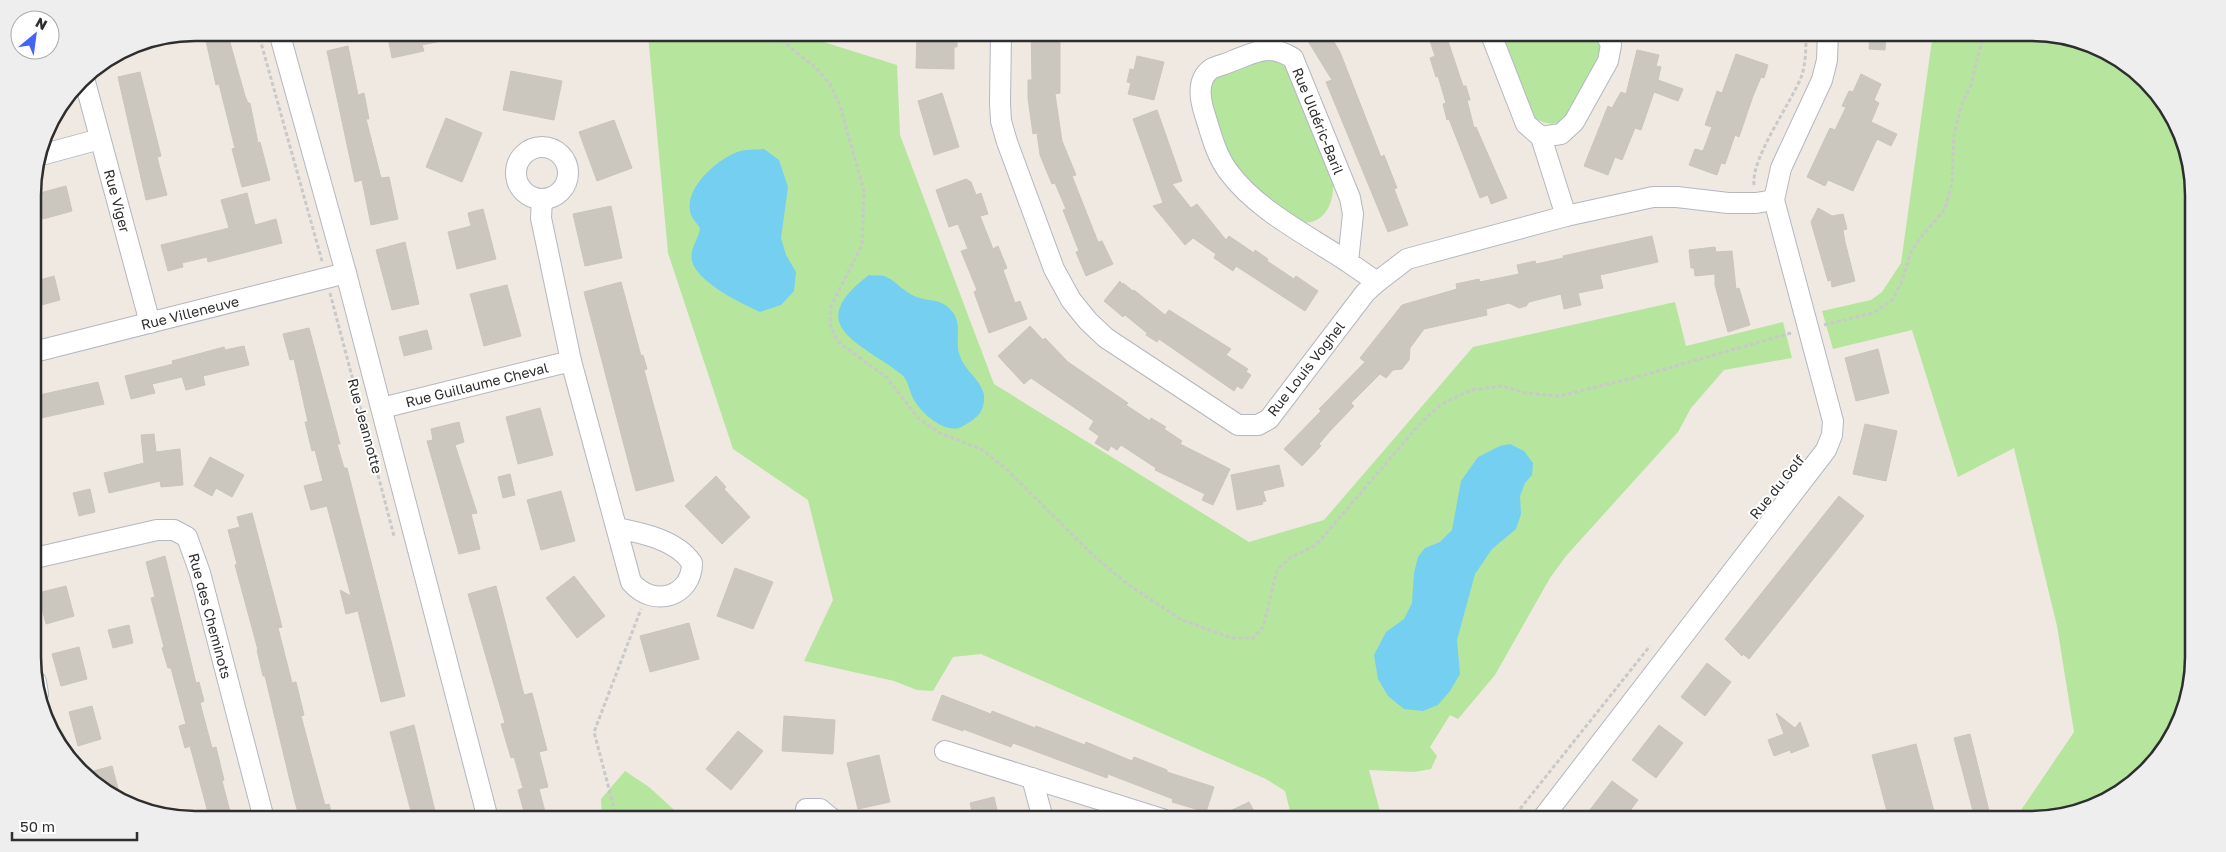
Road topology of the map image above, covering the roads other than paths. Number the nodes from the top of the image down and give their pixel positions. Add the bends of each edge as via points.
1 (1494, 41) edge
2 (1609, 41) edge
3 (1828, 41) edge
4 (283, 42) edge
5 (1001, 42) edge
6 (86, 86) edge
7 (1541, 137) junction
8 (100, 140) junction
9 (47, 154) edge
10 (542, 199) dead end
11 (1765, 201) junction
12 (1566, 216) junction
13 (1348, 262) junction
14 (346, 274) junction
15 (1377, 282) junction
16 (150, 324) junction
17 (42, 350) edge
18 (571, 362) junction
19 (382, 408) junction
20 (617, 528) junction
21 (41, 557) edge
22 (945, 751) dead end
23 (1032, 778) junction
24 (806, 809) dead end
25 (1135, 810) edge
26 (1549, 810) edge
27 (262, 811) edge
28 (486, 811) edge
29 (822, 811) edge
30 (1041, 811) edge

1 - 7 street via 1526,124
2 - 7 street via 1608,61 1574,122 1561,134
3 - 11 street, Rue du Golf via 1822,80
4 - 14 street, Rue Jeannotte
5 - 15 street, Rue Louis Voghel via 1001,121 1054,269 1070,300 1106,338 1238,425 1258,425 1269,419
6 - 8 street, Rue Viger
7 - 12 street
8 - 9 street
8 - 16 street, Rue Viger
10 - 18 street via 541,218
11 - 12 street, Rue Louis Voghel via 1728,203 1654,197
11 - 26 street, Rue du Golf via 1799,331 1833,421 1832,435 1826,450
12 - 15 street, Rue Louis Voghel via 1407,259
13 - 13 street, Rue Uldéric-Baril via 1261,205 1227,171 1201,103 1201,85 1210,70 1264,49 1274,49 1292,58 1350,198 1353,214
13 - 15 street, Rue Uldéric-Baril
14 - 16 street, Rue Villeneuve
14 - 19 street, Rue Jeannotte
16 - 17 street, Rue Villeneuve
18 - 19 street, Rue Guillaume Cheval
18 - 20 street
19 - 28 street, Rue Jeannotte
20 - 20 street via 632,582 638,591 657,598 679,590 692,572 692,563 680,550 668,543
21 - 27 street, Rue des Cheminots via 157,530 174,530 187,537 200,572
22 - 23 street
23 - 25 street
23 - 30 street
24 - 29 street

